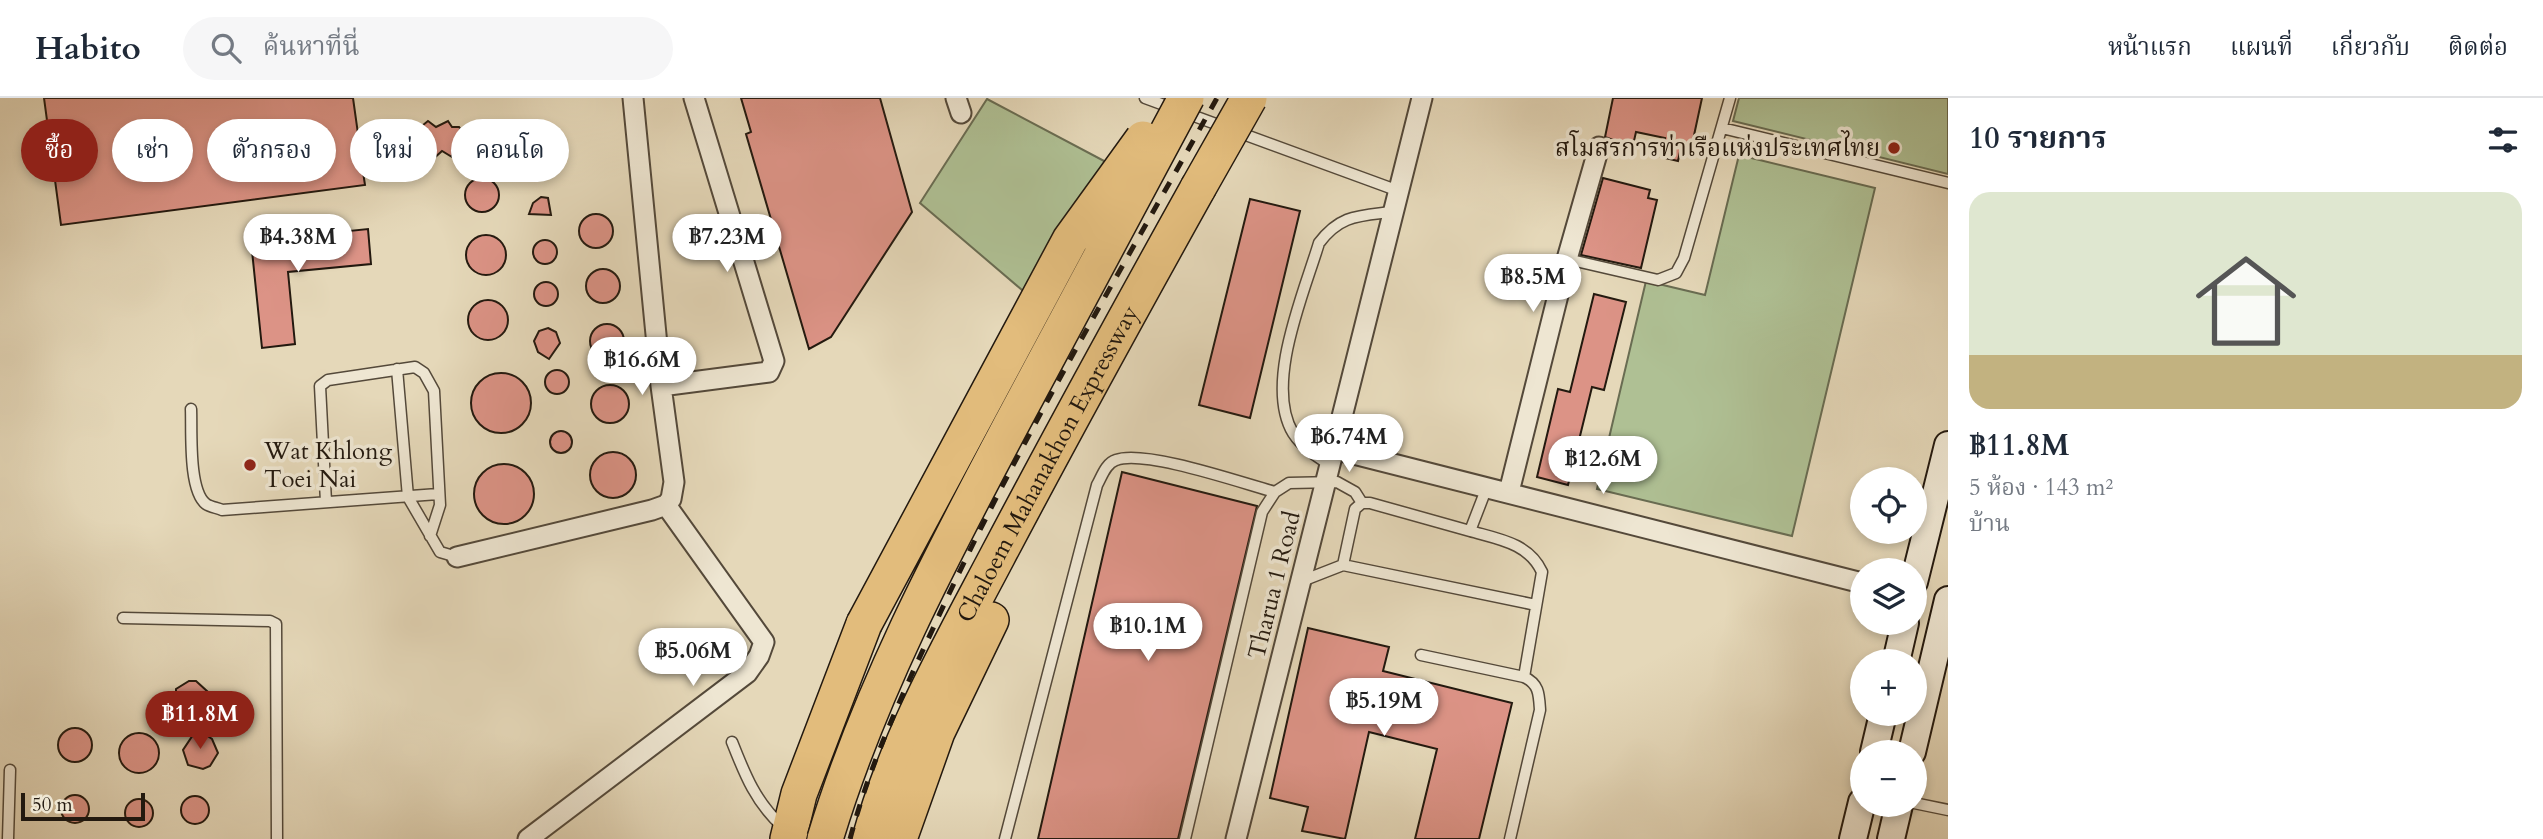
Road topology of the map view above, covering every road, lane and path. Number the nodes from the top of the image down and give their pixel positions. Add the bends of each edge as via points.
1 (633, 98) edge
2 (694, 98) edge
3 (1145, 98) edge
4 (1172, 98) edge
5 (1186, 98) edge
6 (1249, 98) edge
7 (1422, 98) edge
8 (1730, 98) edge
9 (1722, 128) junction
10 (1600, 147) dead end
11 (1948, 183) edge
12 (1396, 190) junction
13 (1391, 212) junction
14 (1567, 259) junction
15 (1151, 273) junction
16 (397, 369) junction
17 (661, 386) junction
18 (191, 409) dead end
19 (1948, 445) edge
20 (1330, 465) junction
21 (1488, 487) junction
22 (1275, 492) junction
23 (1509, 492) junction
24 (439, 494) junction
25 (408, 497) junction
26 (326, 502) junction
27 (1362, 503) junction
28 (666, 505) junction
29 (1470, 531) junction
30 (430, 536) junction
31 (457, 557) joint
32 (1920, 558) edge
33 (1343, 565) junction
34 (1850, 580) edge
35 (1300, 582) junction
36 (1948, 600) edge
37 (1536, 605) junction
38 (123, 618) dead end
39 (1421, 655) dead end
40 (1524, 677) junction
41 (1915, 740) edge
42 (732, 742) dead end
43 (10, 770) dead end
44 (1927, 806) edge
45 (1948, 810) edge
46 (1858, 817) edge
47 (1896, 817) edge
48 (902, 828) edge
49 (789, 836) edge
50 (8, 839) edge
51 (277, 839) edge
52 (528, 839) edge
53 (825, 839) edge
54 (870, 839) edge
55 (1005, 839) edge
56 (1185, 839) edge
57 (1236, 839) edge
58 (1510, 839) edge
59 (1853, 839) edge
60 (1891, 839) edge

1 - 17 street
2 - 17 street via 774,361 769,372
3 - 12 lane
4 - 49 highway, bridge via 1070,240 864,624 799,794
5 - 53 highway, Chaloem Mahanakhon Expressway, bridge via 932,575 877,694
6 - 15 highway, Chaloem Mahanakhon Expressway, bridge
7 - 12 street, Tharua 1 Road
8 - 9 lane
9 - 11 lane
9 - 14 lane via 1676,273 1658,280
10 - 14 street
12 - 13 street, Tharua 1 Road
13 - 20 street, Tharua 1 Road
13 - 20 lane via 1350,216 1328,230 1319,243 1284,361 1282,405 1293,433 1307,450
14 - 23 street
15 - 48 highway via 1086,432 937,732
15 - 54 highway, Chaloem Mahanakhon Expressway via 916,710
16 - 24 lane via 415,367 434,391
16 - 25 lane
16 - 26 lane via 328,380 320,386
17 - 28 street via 674,482
18 - 26 lane via 194,477 206,504 222,510
19 - 32 main road
20 - 21 street
20 - 22 lane
20 - 27 lane via 1337,482 1355,492
20 - 35 street, Tharua 1 Road
21 - 23 street
21 - 29 lane
22 - 55 lane via 1162,462 1128,457 1112,461 1097,485
22 - 56 lane via 1262,512
23 - 34 street
24 - 25 lane
24 - 30 lane
25 - 26 lane
25 - 30 lane
27 - 29 lane
27 - 33 lane via 1355,509
28 - 31 street
28 - 52 street via 764,642 759,656 747,673
29 - 37 lane via 1530,553 1542,572
30 - 31 lane via 440,552
33 - 35 lane
33 - 37 lane
35 - 57 street, Tharua 1 Road
36 - 41 main road
37 - 40 lane
38 - 51 lane via 276,624
39 - 40 lane
40 - 58 lane via 1539,691 1540,710
42 - 49 lane via 751,789 765,812
43 - 50 lane
44 - 45 lane
46 - 59 main road
47 - 60 main road

